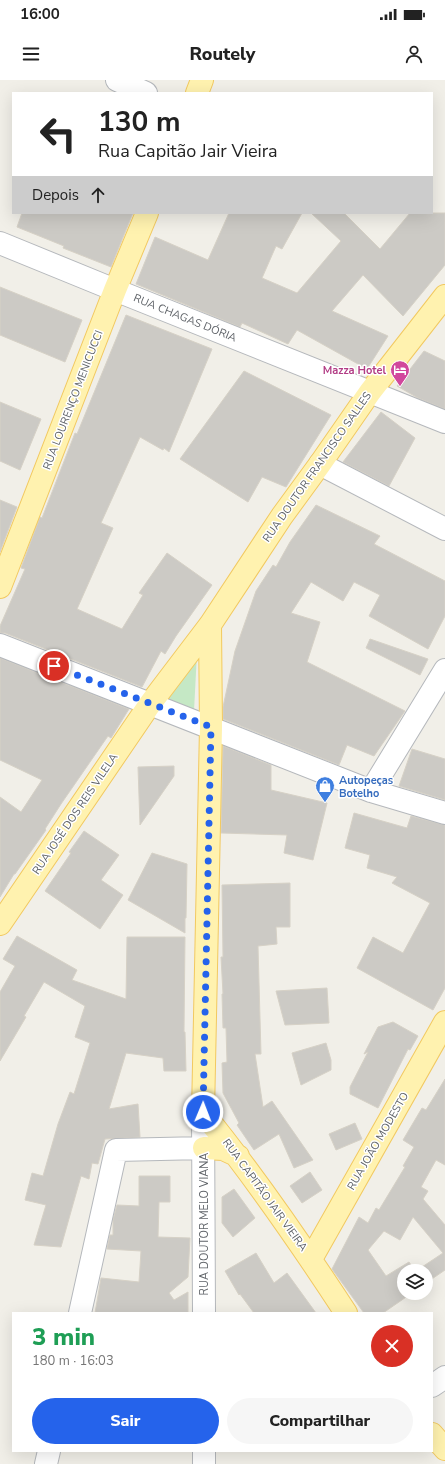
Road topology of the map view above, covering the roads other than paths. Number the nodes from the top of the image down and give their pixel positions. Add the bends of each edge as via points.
1 (117, 80) edge
2 (202, 80) edge
3 (144, 92) edge
4 (197, 92) edge
5 (147, 214) edge
6 (0, 243) edge
7 (115, 290) junction
8 (445, 296) edge
9 (370, 392) junction
10 (445, 422) edge
11 (320, 464) junction
12 (445, 529) edge
13 (0, 587) edge
14 (210, 625) junction
15 (0, 645) edge
16 (445, 670) edge
17 (150, 704) junction
18 (211, 727) junction
19 (370, 791) junction
20 (445, 813) edge
21 (0, 924) edge
22 (445, 1022) edge
23 (203, 1112) junction
24 (204, 1148) junction
25 (238, 1156) junction
26 (311, 1259) junction
27 (80, 1312) edge
28 (204, 1312) edge
29 (345, 1312) edge
30 (445, 1377) edge
31 (433, 1385) edge
32 (433, 1435) edge
33 (445, 1449) edge
34 (49, 1452) edge
35 (204, 1452) edge
36 (46, 1464) edge
37 (204, 1464) edge

1 - 3 street
2 - 4 main road
5 - 7 main road, RUA LOURENÇO MENICUCCI
6 - 7 street, RUA CHAGAS DÓRIA
7 - 9 street, RUA CHAGAS DÓRIA
7 - 13 main road, RUA LOURENÇO MENICUCCI
8 - 9 main road, RUA DOUTOR FRANCISCO SALLES
9 - 10 street, RUA CHAGAS DÓRIA
9 - 11 main road, RUA DOUTOR FRANCISCO SALLES
11 - 12 street
11 - 14 main road, RUA DOUTOR FRANCISCO SALLES via 282,516
14 - 17 main road, RUA DOUTOR FRANCISCO SALLES
14 - 18 main road
15 - 17 street
16 - 19 street
17 - 18 street
17 - 21 main road, RUA JOSÉ DOS REIS VILELA
18 - 19 street
18 - 23 main road, RUA DOUTOR MELO VIANA
19 - 20 street
22 - 26 main road, RUA JOÃO MODESTO
23 - 24 street, RUA DOUTOR MELO VIANA
23 - 25 main road, RUA CAPITÃO JAIR VIEIRA
24 - 25 main road via 223,1149
24 - 27 street via 116,1150
24 - 28 street, RUA DOUTOR MELO VIANA
25 - 26 main road, RUA CAPITÃO JAIR VIEIRA
26 - 29 main road, RUA CAPITÃO JAIR VIEIRA
30 - 31 street
32 - 33 main road
34 - 36 street
35 - 37 street

